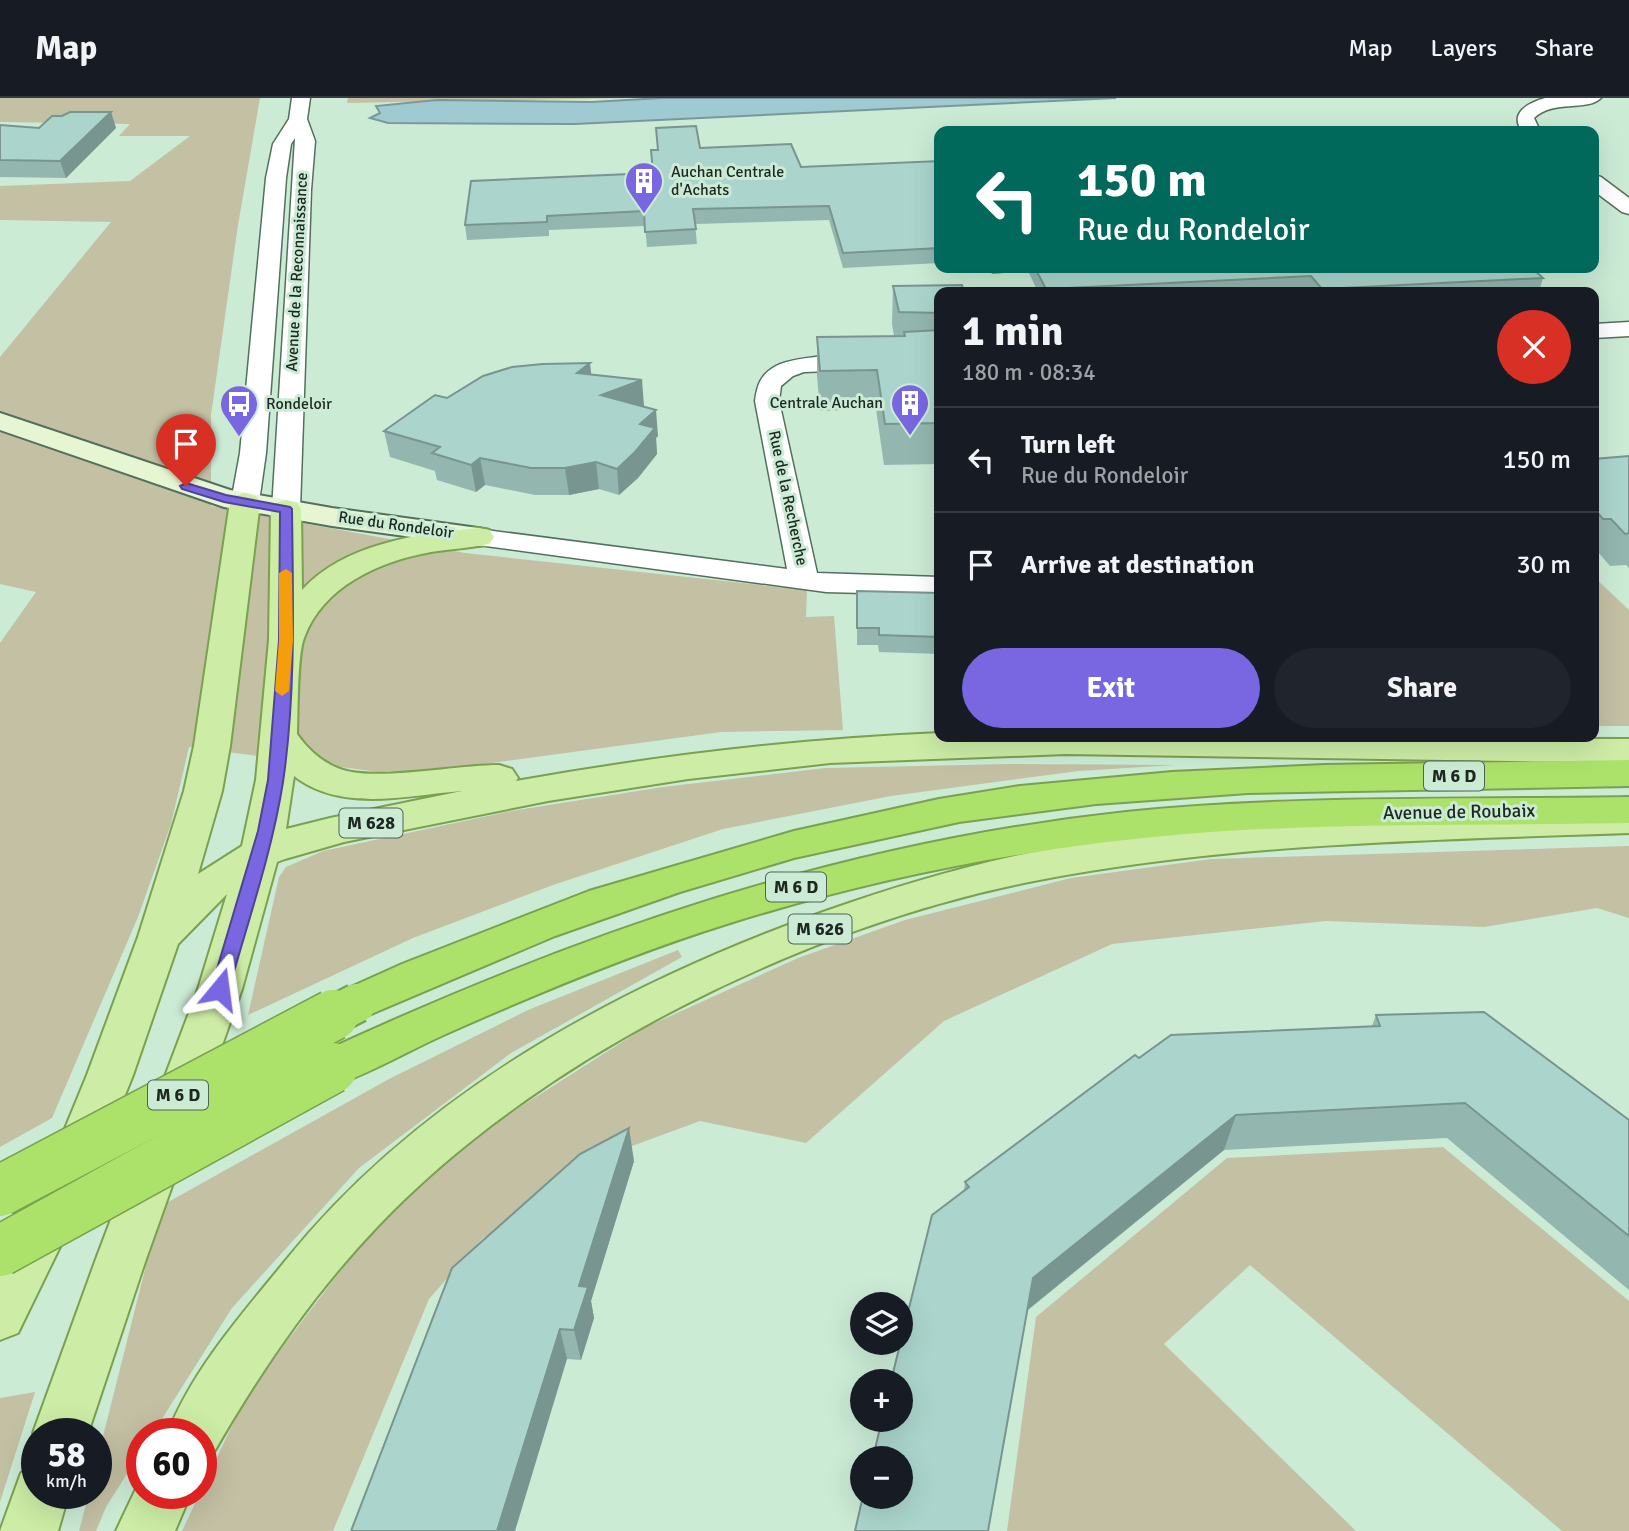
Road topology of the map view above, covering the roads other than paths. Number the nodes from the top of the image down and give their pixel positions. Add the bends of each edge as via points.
1 (301, 98) edge
2 (1592, 98) edge
3 (298, 119) junction
4 (1527, 126) edge
5 (312, 159) junction
6 (279, 162) junction
7 (1599, 185) edge
8 (1629, 208) edge
9 (1629, 329) edge
10 (1599, 331) edge
11 (934, 360) edge
12 (0, 421) edge
13 (245, 502) junction
14 (286, 509) junction
15 (478, 537) junction
16 (804, 580) junction
17 (934, 586) edge
18 (286, 640) junction
19 (278, 733) junction
20 (1629, 751) edge
21 (1629, 773) edge
22 (613, 777) junction
23 (1629, 810) edge
24 (1629, 820) edge
25 (258, 855) junction
26 (159, 937) junction
27 (0, 1191) edge
28 (0, 1251) edge
29 (0, 1316) edge
30 (66, 1418) edge
31 (204, 1418) edge
32 (36, 1509) edge
33 (155, 1509) edge
34 (29, 1531) edge
35 (145, 1531) edge

1 - 3 street, Avenue de la Reconnaissance
2 - 4 street via 1535,107 1525,117
3 - 5 street, Avenue de la Reconnaissance
3 - 6 street, Avenue de la Reconnaissance via 285,137
5 - 6 street, Avenue de la Reconnaissance
5 - 14 street, Avenue de la Reconnaissance
6 - 13 street, Avenue de la Reconnaissance
7 - 8 street
9 - 10 street
11 - 16 street, Rue de la Recherche via 801,365 784,371 769,384 767,401
12 - 13 street, Rue du Rondeloir via 203,492
13 - 14 street, Rue du Rondeloir
13 - 26 main road via 205,780
14 - 15 street, Rue du Rondeloir
14 - 18 main road
15 - 16 street, Rue du Rondeloir
15 - 18 main road via 399,550 346,572 319,591
16 - 17 street, Rue du Rondeloir
18 - 19 main road
19 - 22 main road via 307,767 351,784 380,787 457,779
19 - 25 main road via 271,807
20 - 22 main road, M 628 via 1002,744 810,753
21 - 27 highway, M 6 D, bridge via 1251,780 1096,791 954,810 801,843 660,883 502,939 357,1003
22 - 25 main road, M 628 via 316,834
23 - 28 highway, Avenue de Roubaix / M 6 D, bridge via 1181,821 970,847 796,887 582,956 416,1027
24 - 31 main road, M 626 via 1235,840 1051,863 961,883 888,906 710,973 555,1056 430,1146 371,1199 312,1265 249,1347
25 - 26 main road, M 628 via 184,908
25 - 30 main road via 220,989
26 - 29 main road, M 628 via 69,1176
32 - 34 main road
33 - 35 main road

